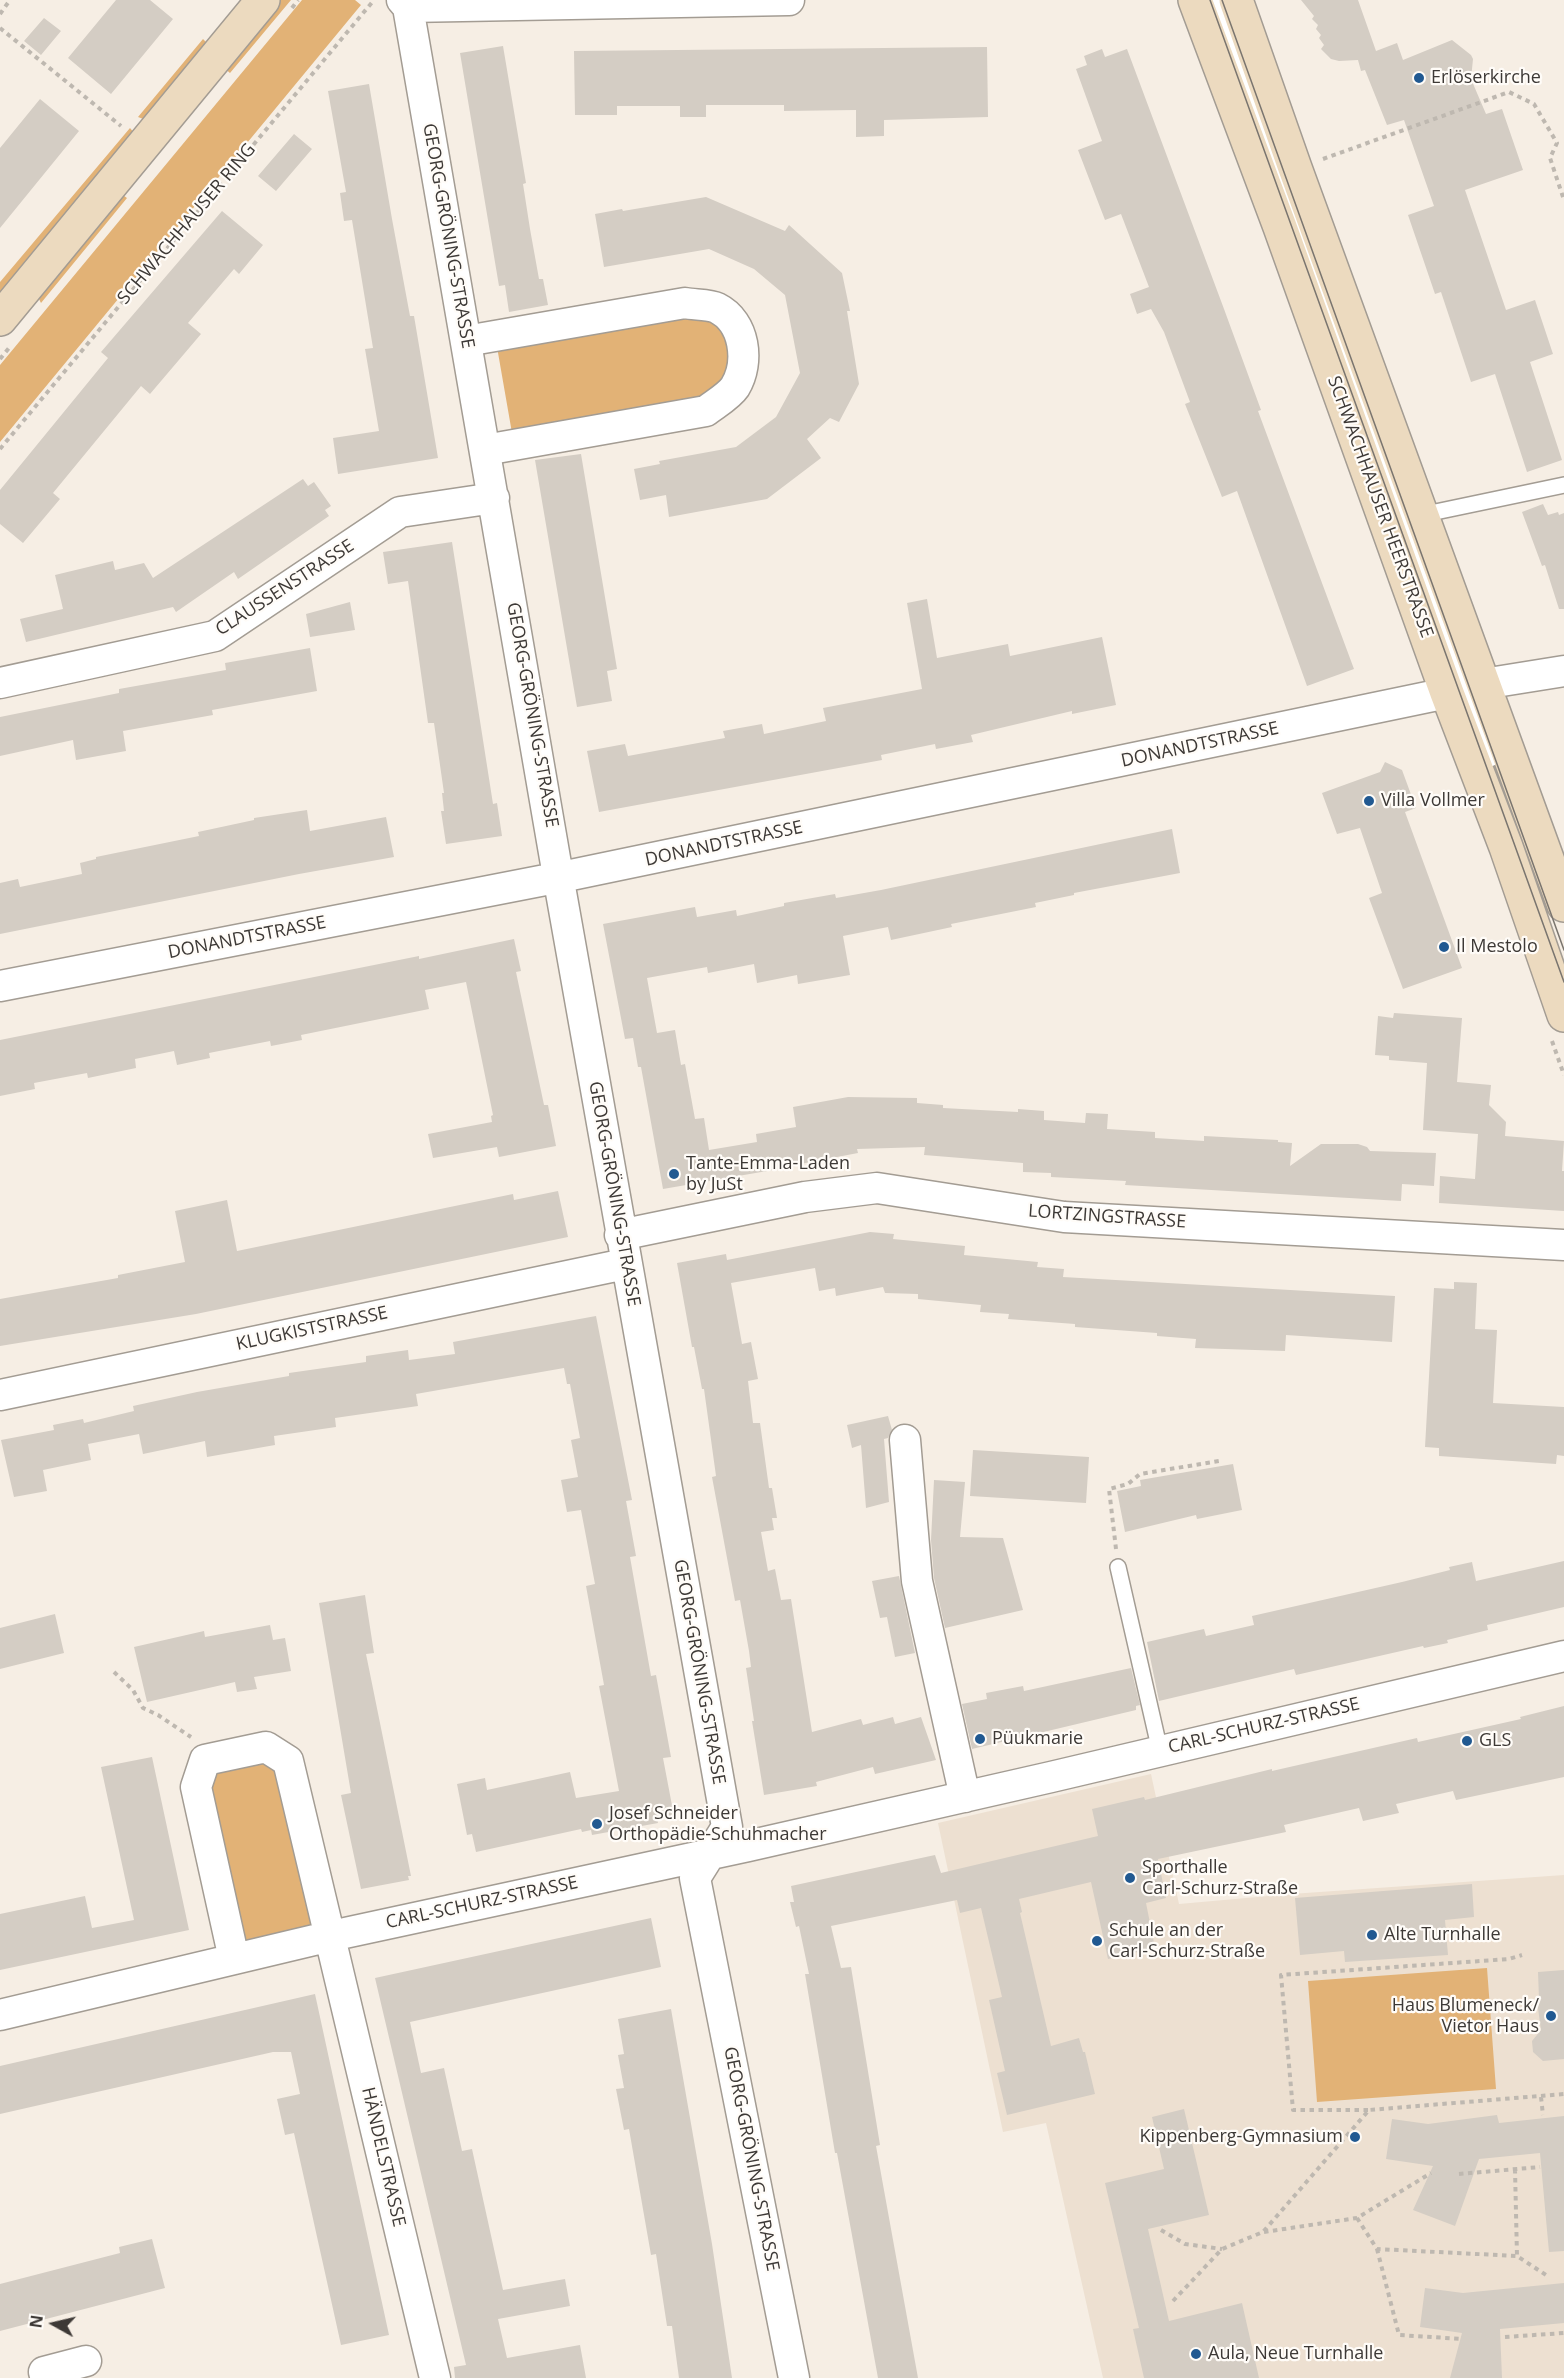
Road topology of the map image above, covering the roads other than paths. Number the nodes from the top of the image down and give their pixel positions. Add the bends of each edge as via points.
1 (262, 0) edge
2 (789, 0) edge
3 (1195, 0) edge
4 (1216, 0) edge
5 (1236, 0) edge
6 (405, 3) edge
7 (0, 320) edge
8 (466, 340) junction
9 (485, 450) junction
10 (1564, 485) edge
11 (494, 498) junction
12 (1421, 515) junction
13 (1564, 671) edge
14 (0, 683) edge
15 (1483, 684) junction
16 (1447, 693) junction
17 (1496, 778) dead end
18 (1504, 800) dead end
19 (560, 877) junction
20 (1552, 902) edge
21 (0, 986) edge
22 (1564, 1015) edge
23 (1564, 1245) edge
24 (623, 1249) junction
25 (0, 1395) edge
26 (905, 1440) dead end
27 (1118, 1567) road end
28 (1564, 1656) edge
29 (1160, 1751) junction
30 (965, 1797) junction
31 (709, 1854) junction
32 (331, 1936) junction
33 (234, 1959) junction
34 (0, 2015) edge
35 (86, 2361) dead end
36 (46, 2378) edge
37 (435, 2378) edge
38 (794, 2378) edge

1 - 7 main road
2 - 6 street
3 - 16 main road, SCHWACHHAUSER HEERSTRASSE
4 - 17 lane
5 - 12 main road, SCHWACHHAUSER HEERSTRASSE
6 - 8 street, GEORG-GRÖNING-STRASSE
8 - 9 street, GEORG-GRÖNING-STRASSE
8 - 9 street via 685,303 717,308 743,339 742,364 735,388 706,411
9 - 11 street, GEORG-GRÖNING-STRASSE
10 - 12 lane
11 - 14 street, CLAUSSENSTRASSE via 400,512 215,636
11 - 19 street, GEORG-GRÖNING-STRASSE
12 - 15 main road, SCHWACHHAUSER HEERSTRASSE
13 - 15 street
15 - 20 main road, SCHWACHHAUSER HEERSTRASSE
16 - 19 street, DONANDTSTRASSE
16 - 22 main road, SCHWACHHAUSER HEERSTRASSE
18 - 20 lane
19 - 21 street, DONANDTSTRASSE
19 - 24 street, GEORG-GRÖNING-STRASSE
23 - 24 street, LORTZINGSTRASSE via 1064,1217 877,1188 805,1197
24 - 25 street, KLUGKISTSTRASSE
24 - 31 street, GEORG-GRÖNING-STRASSE via 727,1827
26 - 30 street via 917,1581
27 - 29 lane
28 - 29 street, CARL-SCHURZ-STRASSE
29 - 30 street, CARL-SCHURZ-STRASSE
30 - 31 street, CARL-SCHURZ-STRASSE
31 - 32 street, CARL-SCHURZ-STRASSE
31 - 38 street, GEORG-GRÖNING-STRASSE via 695,1878
32 - 33 street, CARL-SCHURZ-STRASSE
32 - 33 street, HÄNDELSTRASSE via 288,1761 266,1747 205,1760 196,1787
32 - 37 street, HÄNDELSTRASSE
33 - 34 street, CARL-SCHURZ-STRASSE
35 - 36 street via 44,2372

